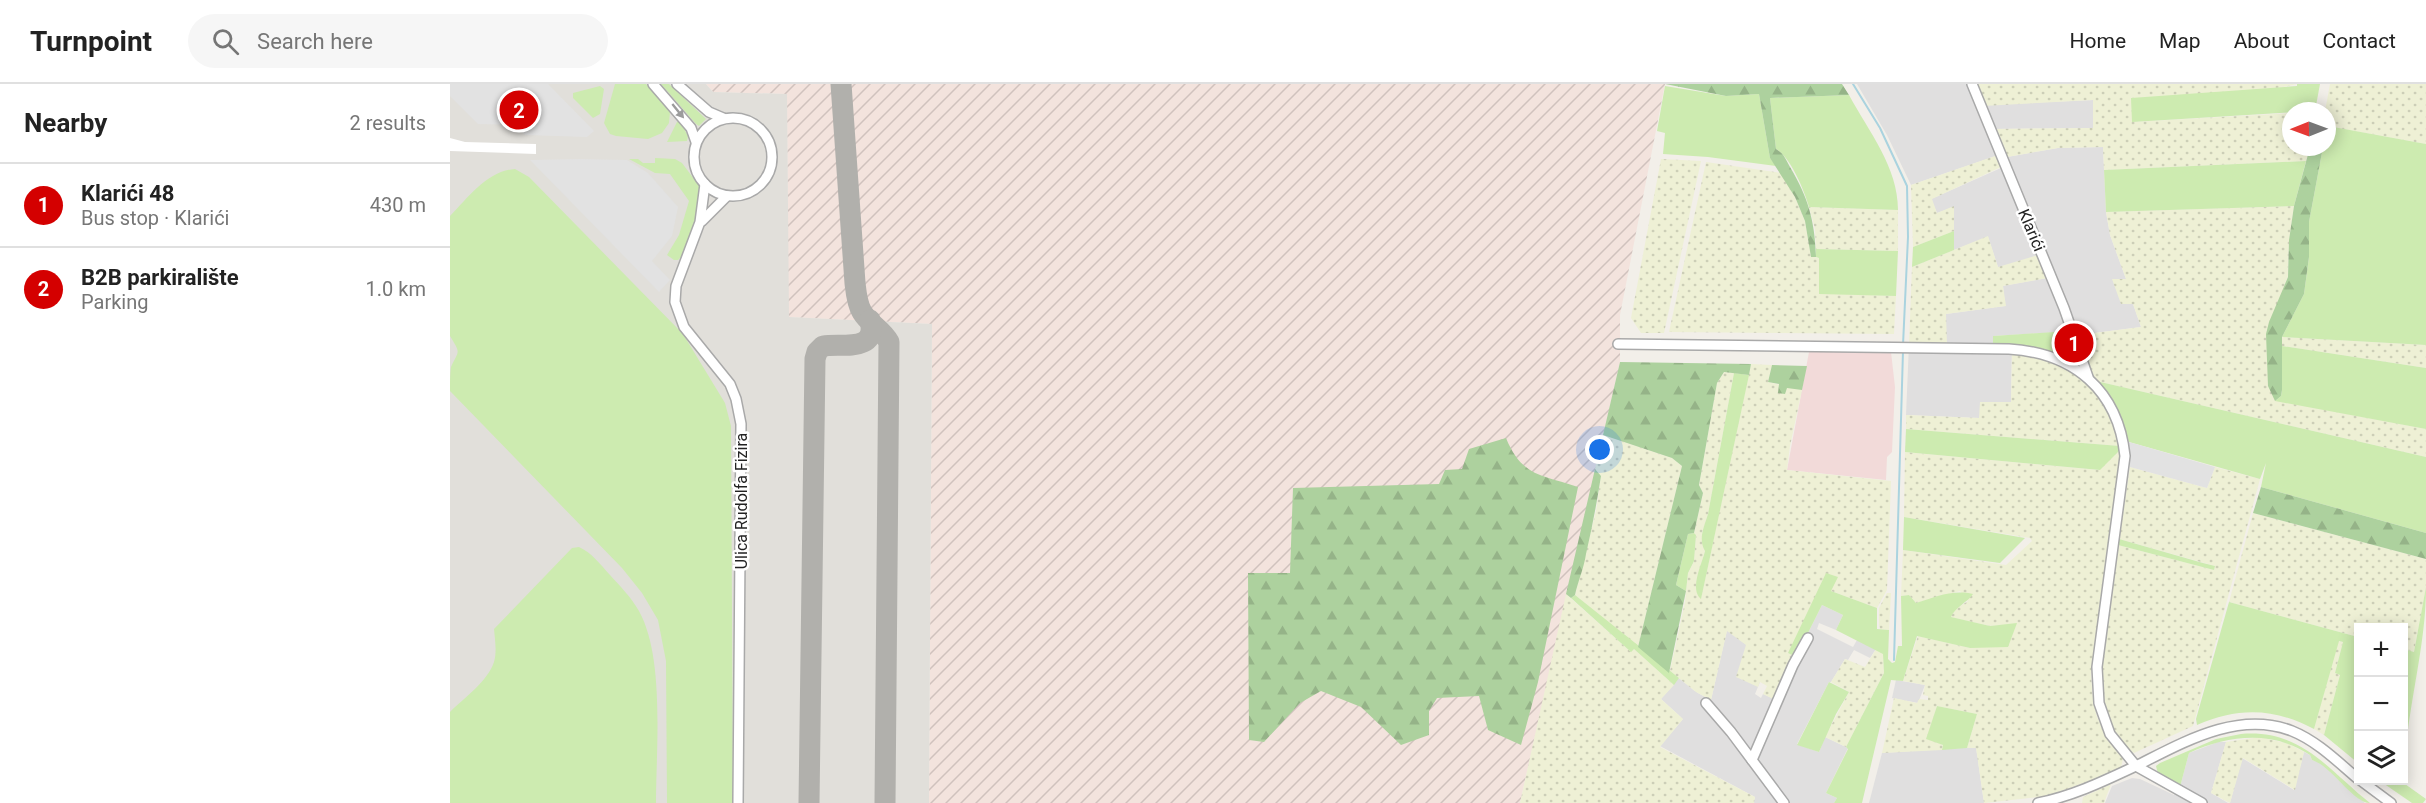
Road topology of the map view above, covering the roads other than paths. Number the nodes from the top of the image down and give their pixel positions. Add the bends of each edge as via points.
1 (653, 84) edge
2 (677, 84) edge
3 (1972, 84) edge
4 (723, 118) junction
5 (696, 142) junction
6 (705, 184) junction
7 (727, 196) junction
8 (700, 222) junction
9 (1618, 344) dead end
10 (2088, 377) junction
11 (1808, 638) dead end
12 (1706, 703) dead end
13 (1752, 760) junction
14 (2136, 766) junction
15 (2354, 776) edge
16 (2366, 785) edge
17 (738, 803) edge
18 (1784, 803) edge
19 (2038, 803) edge
20 (2202, 803) edge
21 (2391, 803) edge

1 -> 5 street, Ulica Rudolfa Fizira via 692,128
2 - 4 street, Ulica Rudolfa Fizira
3 - 10 street, Klarići via 2064,308
4 - 5 street via 709,126
4 - 7 street, Ulica Rudolfa Fizira via 740,118 757,125 772,152 769,172 761,185 748,194
5 - 6 street, Ulica Rudolfa Fizira via 695,166
6 - 7 street
6 - 8 street, Ulica Rudolfa Fizira
7 - 8 street, Ulica Rudolfa Fizira
8 - 17 street, Ulica Rudolfa Fizira via 676,286 675,302 684,327 730,384 741,424
9 - 10 street via 2009,349 2033,351 2068,364
10 - 14 street via 2114,412 2125,456 2097,692 2110,734
11 - 13 street
12 - 13 street
13 - 18 street
14 - 15 street via 2219,729 2264,724 2307,739
14 - 19 street via 2064,797
14 - 20 street
16 - 21 street

